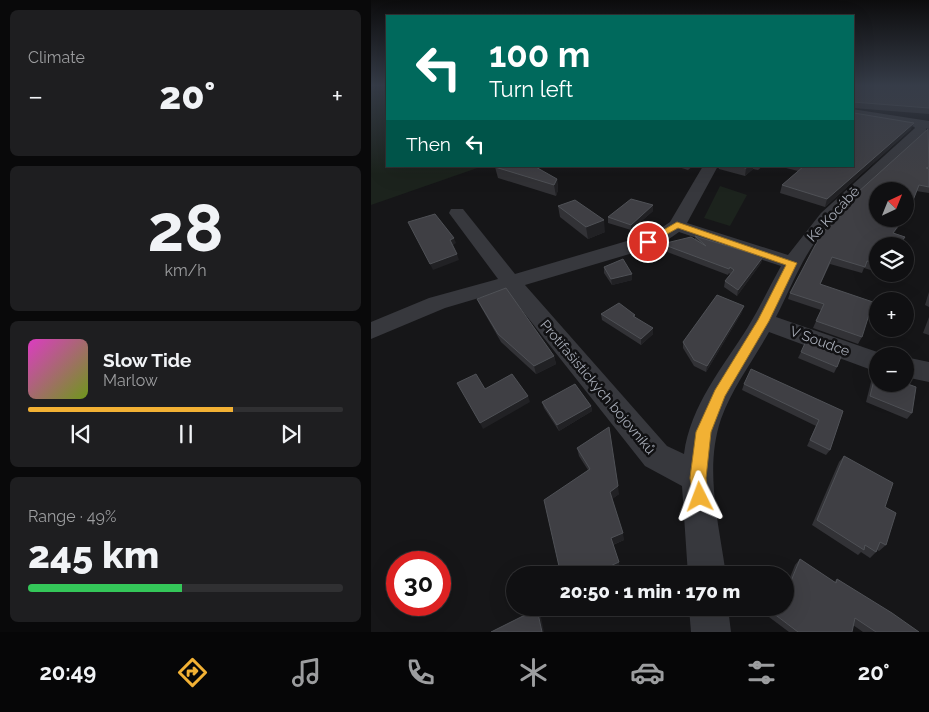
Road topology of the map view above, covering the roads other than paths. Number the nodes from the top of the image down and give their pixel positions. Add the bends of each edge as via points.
1 (855, 114) edge
2 (924, 127) edge
3 (710, 167) edge
4 (457, 213) dead end
5 (677, 225) junction
6 (792, 263) junction
7 (510, 281) junction
8 (763, 321) junction
9 (371, 331) edge
10 (869, 359) edge
11 (914, 369) edge
12 (929, 372) edge
13 (698, 478) junction
14 (706, 566) edge
15 (710, 616) edge
16 (711, 632) edge

1 - 2 street
2 - 6 street, Ke Kocábě via 815,230
3 - 5 street
4 - 7 street, Protifašistických bojovníků
5 - 6 street
5 - 7 street via 660,237 636,246
6 - 8 street, Ke Kocábě
7 - 9 street via 437,303
7 - 13 street, Protifašistických bojovníků via 656,456
8 - 10 street, V Soudce
8 - 13 street, Ke Kocábě via 719,394 703,432
11 - 12 street
13 - 14 street, Ke Kocábě
15 - 16 street

